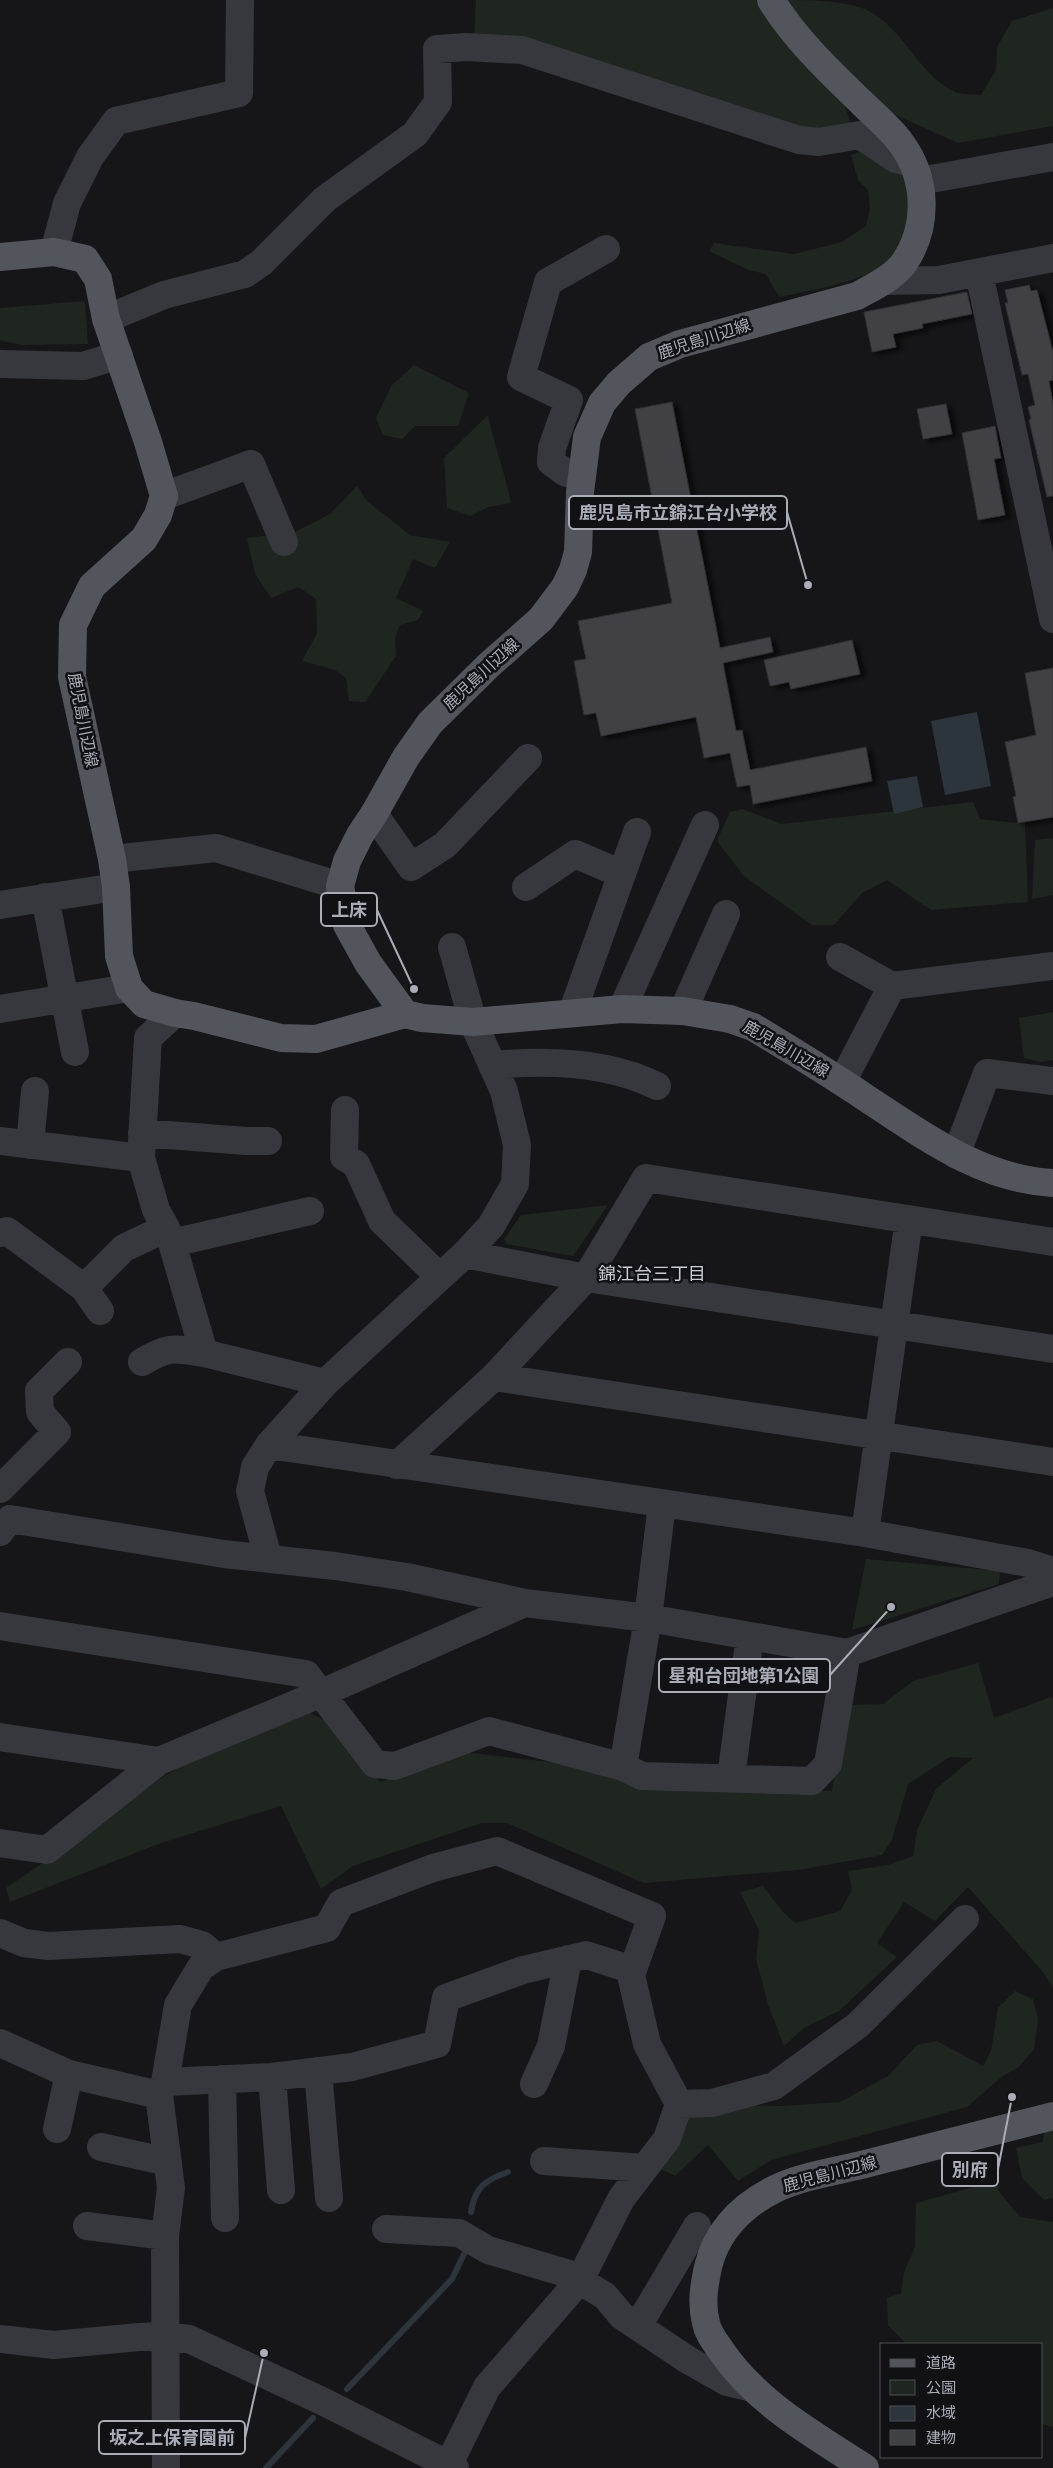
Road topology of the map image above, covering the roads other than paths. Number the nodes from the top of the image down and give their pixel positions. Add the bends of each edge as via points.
1 (240, 0) edge
2 (771, 0) edge
3 (1053, 157) edge
4 (916, 172) junction
5 (606, 249) dead end
6 (54, 252) junction
7 (0, 257) edge
8 (1053, 258) edge
9 (979, 273) junction
10 (884, 281) junction
11 (106, 319) junction
12 (119, 356) junction
13 (0, 364) edge
14 (581, 474) junction
15 (164, 496) junction
16 (284, 542) dead end
17 (1053, 619) edge
18 (528, 758) dead end
19 (374, 814) junction
20 (705, 825) dead end
21 (638, 832) dead end
22 (112, 859) junction
23 (622, 874) junction
24 (340, 886) junction
25 (526, 887) dead end
26 (116, 888) junction
27 (45, 898) junction
28 (0, 906) edge
29 (726, 914) dead end
30 (452, 947) dead end
31 (840, 957) dead end
32 (1053, 966) edge
33 (892, 986) junction
34 (129, 988) junction
35 (65, 998) junction
36 (0, 1009) edge
37 (622, 1009) junction
38 (683, 1011) junction
39 (572, 1013) junction
40 (175, 1014) junction
41 (405, 1014) junction
42 (472, 1022) junction
43 (75, 1052) dead end
44 (492, 1065) junction
45 (1053, 1081) edge
46 (842, 1082) junction
47 (657, 1086) dead end
48 (35, 1091) dead end
49 (345, 1110) dead end
50 (0, 1141) edge
51 (268, 1141) dead end
52 (30, 1145) junction
53 (141, 1146) junction
54 (956, 1155) junction
55 (1053, 1183) edge
56 (310, 1211) dead end
57 (909, 1219) junction
58 (0, 1233) edge
59 (169, 1236) junction
60 (1053, 1242) edge
61 (465, 1254) junction
62 (440, 1278) junction
63 (586, 1278) junction
64 (84, 1288) junction
65 (100, 1311) dead end
66 (896, 1324) junction
67 (1053, 1349) edge
68 (204, 1353) junction
69 (68, 1362) dead end
70 (142, 1362) dead end
71 (494, 1377) junction
72 (325, 1382) junction
73 (879, 1434) junction
74 (269, 1445) junction
75 (1053, 1462) edge
76 (397, 1465) junction
77 (0, 1489) edge
78 (662, 1504) junction
79 (0, 1530) edge
80 (865, 1533) junction
81 (268, 1557) junction
82 (1053, 1572) edge
83 (1053, 1582) edge
84 (525, 1603) junction
85 (648, 1618) junction
86 (0, 1626) edge
87 (750, 1636) junction
88 (847, 1654) junction
89 (322, 1693) junction
90 (0, 1737) edge
91 (160, 1761) junction
92 (622, 1767) junction
93 (731, 1777) junction
94 (0, 1843) edge
95 (965, 1919) dead end
96 (0, 1933) edge
97 (216, 1957) junction
98 (568, 1959) junction
99 (633, 1970) junction
100 (0, 2043) edge
101 (318, 2071) junction
102 (69, 2074) junction
103 (272, 2077) junction
104 (222, 2079) junction
105 (534, 2084) dead end
106 (162, 2088) junction
107 (679, 2104) junction
108 (1053, 2116) edge
109 (57, 2129) dead end
110 (101, 2147) dead end
111 (544, 2161) dead end
112 (168, 2162) junction
113 (645, 2168) junction
114 (281, 2190) dead end
115 (329, 2198) dead end
116 (225, 2218) dead end
117 (87, 2226) dead end
118 (697, 2226) dead end
119 (386, 2230) dead end
120 (165, 2236) junction
121 (580, 2280) junction
122 (638, 2326) junction
123 (164, 2336) junction
124 (0, 2339) edge
125 (752, 2388) junction
126 (451, 2467) edge
127 (166, 2468) edge
128 (865, 2468) edge

1 - 6 street via 239,93 116,121 90,157 67,203
2 - 4 main road, 鹿児島川辺線 via 788,28 813,56 901,143
3 - 4 street
4 - 10 main road, 鹿児島川辺線 via 923,215 916,240 903,264
4 - 11 street via 860,135 819,142 799,140 522,50 466,47 437,50 438,102 415,134 326,199 261,263 245,274 164,295
5 - 14 street via 548,282 521,377 569,400 552,448 551,462 566,473
6 - 7 main road
6 - 11 main road via 85,259 98,280
8 - 9 street
9 - 10 street via 938,280
9 - 17 street
10 - 14 main road, 鹿児島川辺線 via 858,296 710,334 649,357 602,403 587,437
11 - 12 main road
12 - 13 street via 83,366
12 - 15 main road
14 - 19 main road, 鹿児島川辺線 via 578,552 574,570 565,587 541,619 430,723 406,757
15 - 16 street via 252,464
15 - 22 main road, 鹿児島川辺線 via 158,515 144,539 92,586 73,625 72,677
18 - 19 street via 445,845 411,867
19 - 24 main road, 鹿児島川辺線 via 347,861
20 - 37 street
21 - 23 street
22 - 24 street via 216,848
22 - 26 main road, 鹿児島川辺線
23 - 25 street via 575,854
23 - 39 street
24 - 41 main road, 鹿児島川辺線 via 348,925 368,963
26 - 27 street
26 - 34 main road, 鹿児島川辺線 via 119,956
27 - 28 street
27 - 35 street
29 - 38 street
30 - 42 street
31 - 33 street
32 - 33 street
33 - 46 street
34 - 35 street
34 - 40 main road, 鹿児島川辺線 via 144,1004
35 - 36 street
35 - 43 street
37 - 38 main road, 鹿児島川辺線
37 - 39 main road, 鹿児島川辺線
38 - 46 main road, 鹿児島川辺線 via 730,1019 753,1027
39 - 42 main road, 鹿児島川辺線
40 - 41 main road, 鹿児島川辺線 via 281,1038 316,1039
40 - 53 street via 148,1038
41 - 42 main road, 鹿児島川辺線
42 - 44 street
44 - 47 street via 526,1062 615,1069
44 - 61 street via 504,1091 517,1145 515,1184 491,1226
45 - 54 street via 987,1073
46 - 54 main road, 鹿児島川辺線
48 - 52 street
49 - 62 street via 344,1157 356,1164 382,1221
50 - 52 street
51 - 53 street
52 - 53 street
53 - 59 street via 156,1210
54 - 55 main road, 鹿児島川辺線 via 1012,1176
56 - 59 street
57 - 60 street
57 - 63 street via 646,1178
57 - 66 street
58 - 64 street via 7,1231
59 - 64 street via 124,1248
59 - 68 street
61 - 62 street
61 - 63 street
62 - 72 street
63 - 66 street
63 - 71 street
64 - 65 street
66 - 67 street
66 - 73 street
68 - 70 street via 178,1348 162,1350
68 - 72 street
69 - 77 street via 40,1391 40,1412 57,1432
71 - 73 street
71 - 76 street
72 - 74 street
73 - 75 street
73 - 80 street
74 - 76 street
74 - 81 street via 255,1467 250,1491
76 - 78 street
78 - 80 street
78 - 85 street
79 - 81 street via 10,1520 224,1554
80 - 82 street via 1028,1563
81 - 84 street via 407,1577
83 - 88 street
84 - 85 street
84 - 89 street
85 - 87 street
85 - 92 street
86 - 89 street via 306,1674
87 - 88 street
87 - 93 street
88 - 93 street via 828,1764 812,1781
89 - 91 street
89 - 92 street via 375,1764 394,1766 489,1731
90 - 91 street
91 - 94 street via 47,1850
92 - 93 street via 642,1776
95 - 107 street via 858,2025 774,2086 712,2103
96 - 97 street via 24,1943 48,1946 180,1939 202,1945
97 - 99 street via 328,1928 341,1903 433,1868 497,1851 652,1916
97 - 106 street via 201,1967 178,2004
98 - 99 street via 586,1955
98 - 101 street via 523,1970 446,1998 437,2044 352,2067
98 - 105 street via 550,2046
99 - 107 street via 631,1975 647,2044
100 - 102 street
101 - 103 street
101 - 115 street via 334,2162
102 - 106 street
102 - 109 street
103 - 104 street
103 - 114 street
104 - 106 street
104 - 116 street
106 - 112 street
107 - 113 street via 667,2139
108 - 125 main road, 鹿児島川辺線 via 785,2185 738,2212 711,2257 703,2301 706,2325 713,2339
110 - 112 street
111 - 113 street
112 - 120 street via 170,2188
113 - 121 street via 621,2198
117 - 120 street
118 - 122 street
119 - 121 street via 459,2233 488,2250
120 - 123 street
121 - 122 street via 606,2296 622,2316
121 - 126 street via 487,2387
122 - 125 street via 727,2382
123 - 124 street via 54,2345
123 - 126 street via 205,2344
123 - 127 street
125 - 128 main road, 鹿児島川辺線 via 793,2421

